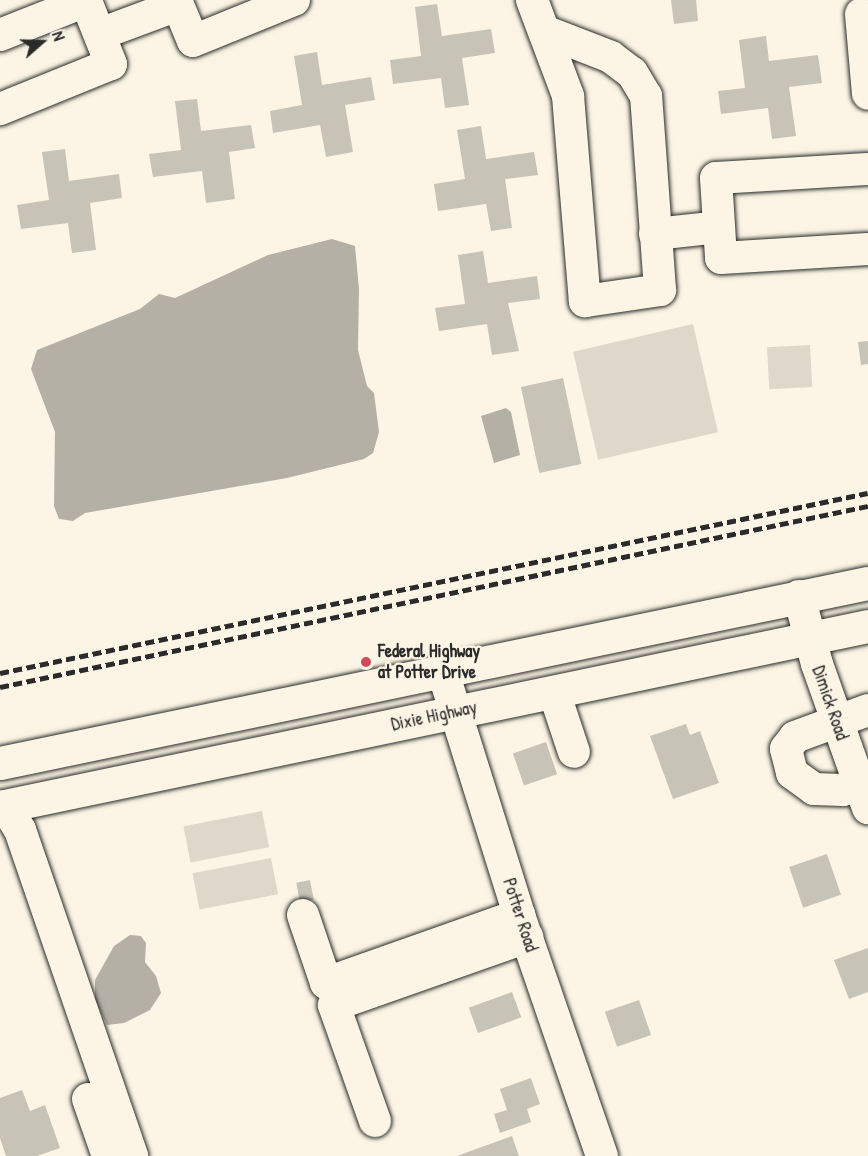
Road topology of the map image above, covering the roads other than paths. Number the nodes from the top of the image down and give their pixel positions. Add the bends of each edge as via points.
1 (294, 0) edge
2 (532, 0) edge
3 (177, 3) edge
4 (861, 14) dead end
5 (544, 31) junction
6 (100, 34) junction
7 (0, 35) edge
8 (868, 94) edge
9 (0, 109) edge
10 (868, 169) edge
11 (719, 227) junction
12 (656, 234) junction
13 (868, 249) edge
14 (868, 583) edge
15 (799, 596) junction
16 (868, 626) edge
17 (810, 638) junction
18 (443, 672) junction
19 (554, 692) junction
20 (868, 710) edge
21 (455, 712) junction
22 (836, 721) junction
23 (574, 752) dead end
24 (0, 763) edge
25 (864, 792) edge
26 (1, 812) edge
27 (303, 915) dead end
28 (523, 926) junction
29 (330, 994) junction
30 (375, 1121) dead end
31 (108, 1156) edge
32 (132, 1156) edge
33 (602, 1156) edge

1 - 3 street via 193,40
2 - 5 street
3 - 6 street
4 - 8 street
5 - 12 street via 611,57 632,73 645,96
5 - 12 street via 568,96 585,301 660,290
6 - 7 street via 86,1
6 - 9 street via 111,64
10 - 11 street via 716,178
11 - 12 street
11 - 13 street via 721,258
14 - 15 main road
15 - 17 street, Dimick Road
15 - 18 main road
16 - 17 main road, Dixie Highway
17 - 19 main road, Dixie Highway
17 - 22 street, Dimick Road
18 - 21 street, Potter Road
18 - 24 main road
19 - 21 main road, Dixie Highway
19 - 23 street
20 - 22 street
21 - 26 main road, Dixie Highway
21 - 28 street, Potter Road
22 - 25 street, Dimick Road
22 - 25 street via 795,737 785,756 792,773 814,789
26 - 31 street
26 - 32 street via 20,830
27 - 29 street
28 - 29 street
28 - 33 street, Potter Road
29 - 30 street

